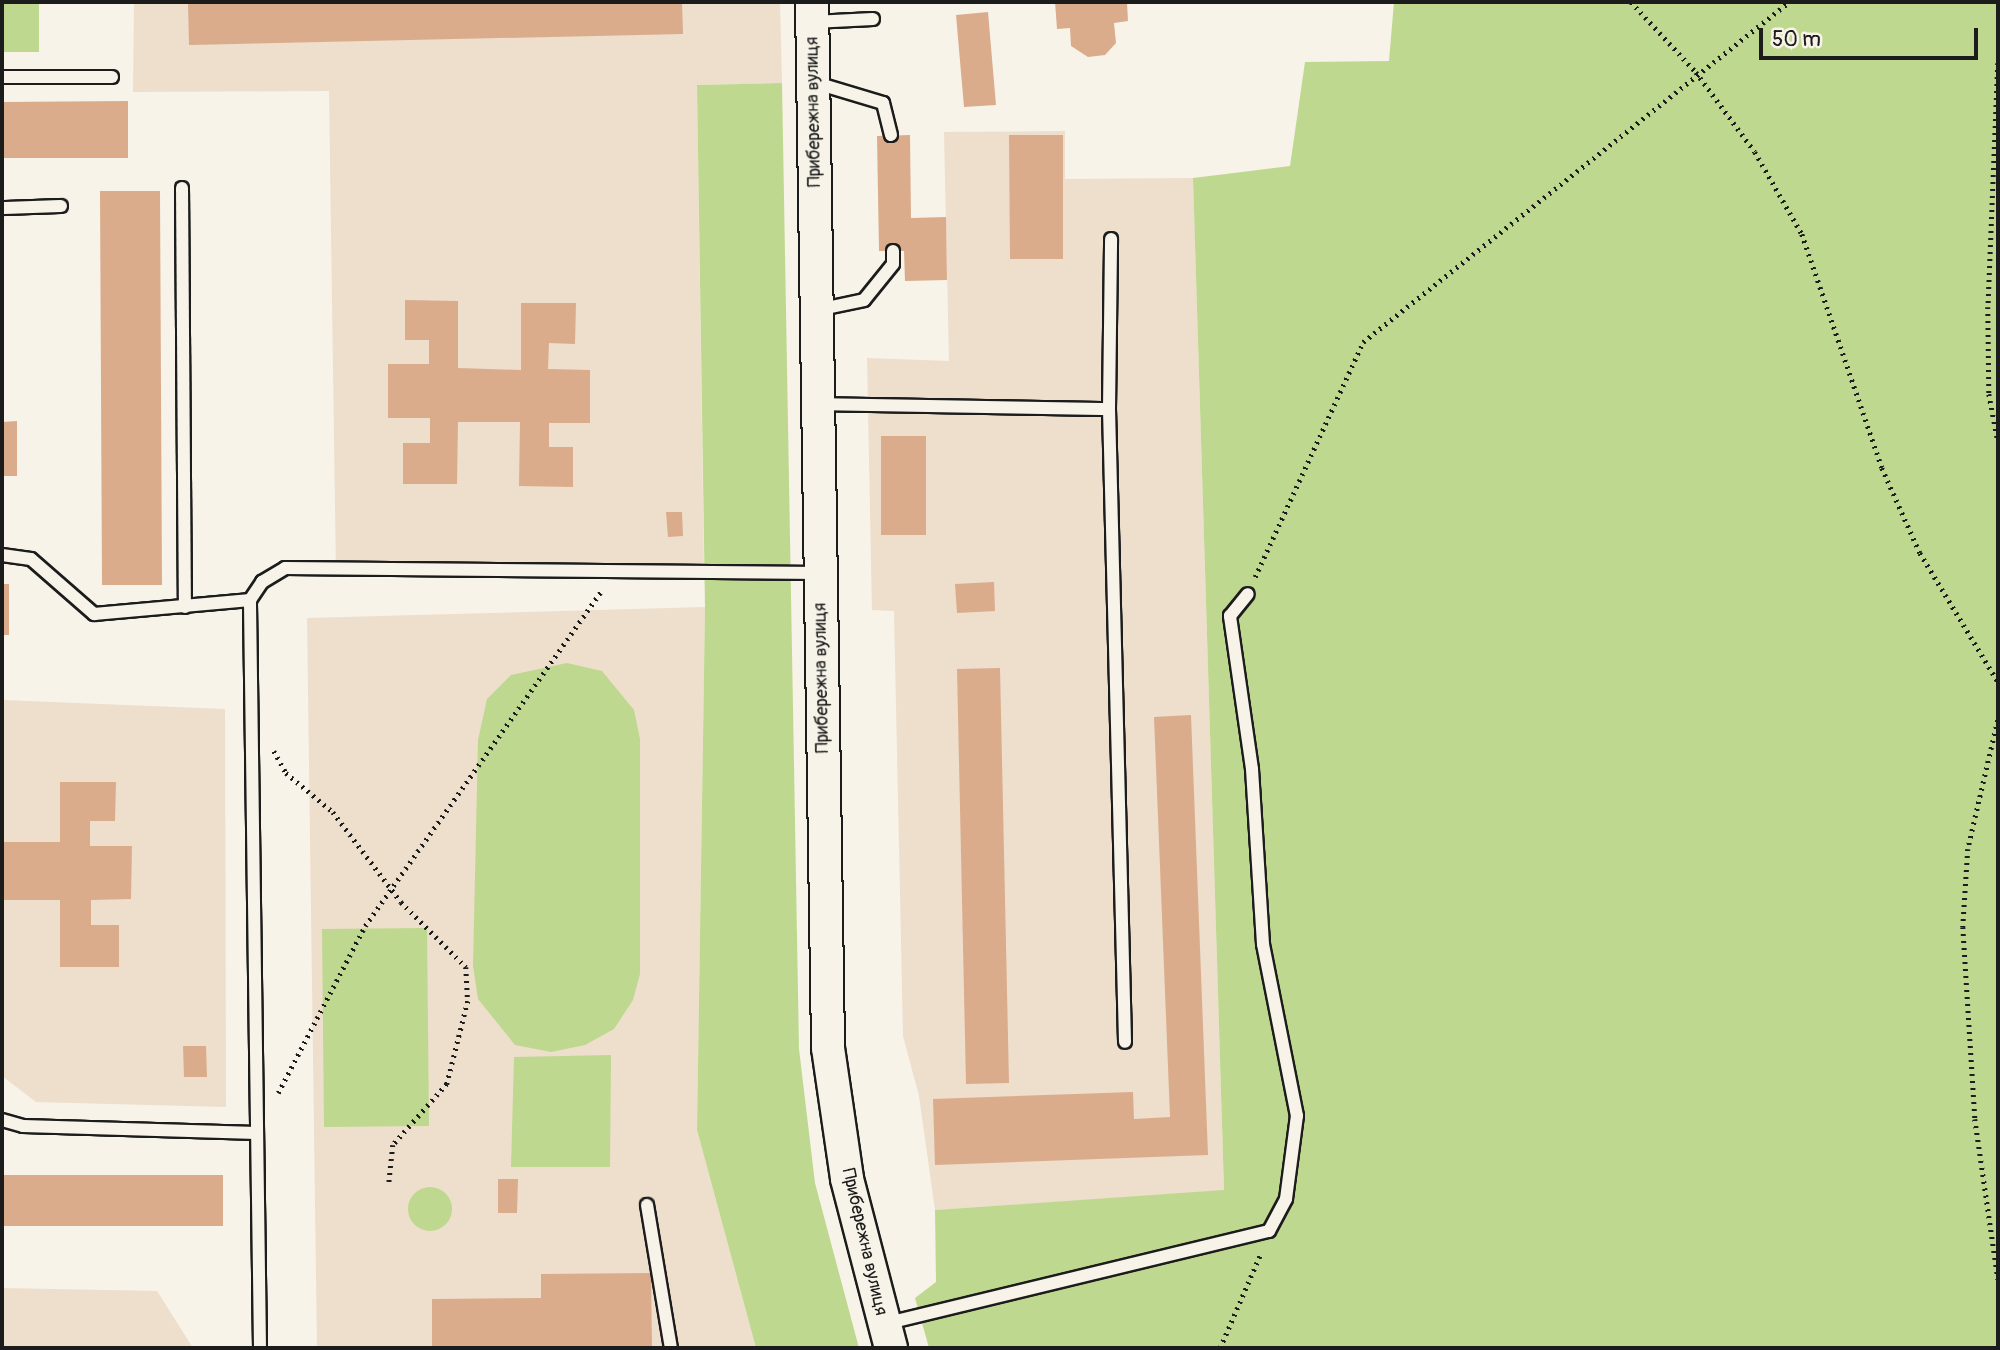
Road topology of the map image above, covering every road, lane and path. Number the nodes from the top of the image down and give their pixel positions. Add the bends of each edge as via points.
1 (1631, 2) edge
2 (1789, 2) edge
3 (813, 12) edge
4 (873, 19) dead end
5 (1998, 63) edge
6 (1696, 72) junction
7 (2, 77) edge
8 (112, 77) dead end
9 (813, 82) junction
10 (891, 135) dead end
11 (183, 188) dead end
12 (61, 206) dead end
13 (2, 208) edge
14 (1111, 239) dead end
15 (893, 251) dead end
16 (817, 310) junction
17 (818, 404) junction
18 (1109, 409) junction
19 (1998, 442) edge
20 (2, 555) edge
21 (820, 573) junction
22 (613, 575) junction
23 (1248, 594) joint
24 (250, 600) junction
25 (185, 607) junction
26 (1998, 682) edge
27 (251, 705) junction
28 (1998, 720) edge
29 (1125, 1042) dead end
30 (2, 1120) edge
31 (257, 1133) junction
32 (389, 1182) dead end
33 (647, 1205) dead end
34 (1269, 1231) junction
35 (1998, 1279) edge
36 (888, 1336) edge
37 (260, 1348) edge
38 (671, 1348) edge
39 (1220, 1348) edge

1 - 6 path
2 - 6 path
3 - 4 lane
3 - 9 street, Прибережна вулиця
5 - 19 path via 1988,307 1989,394
6 - 23 path via 1363,342
6 - 26 path via 1755,152 1802,234 1834,313 1860,415 1920,554
7 - 8 lane
9 - 10 lane via 883,103
9 - 16 street, Прибережна вулиця
11 - 25 lane
12 - 13 lane
14 - 18 lane
15 - 16 lane via 893,264 864,300
16 - 17 street, Прибережна вулиця
17 - 18 lane
17 - 21 street, Прибережна вулиця
18 - 29 lane
20 - 25 lane via 31,559 94,614
21 - 22 lane
21 - 36 street, Прибережна вулиця via 828,1048 848,1179
22 - 24 lane via 285,568 262,582
22 - 31 path via 365,926
23 - 34 lane via 1230,616 1252,769 1263,944 1297,1116 1286,1199
24 - 25 lane
24 - 27 lane
27 - 31 lane
27 - 32 path via 286,773 340,820 401,902 466,967 468,1001 447,1083 393,1145
28 - 35 path via 1968,849 1963,926 1975,1119
30 - 31 lane via 23,1126
31 - 37 lane
33 - 38 lane
34 - 36 lane
34 - 39 path

